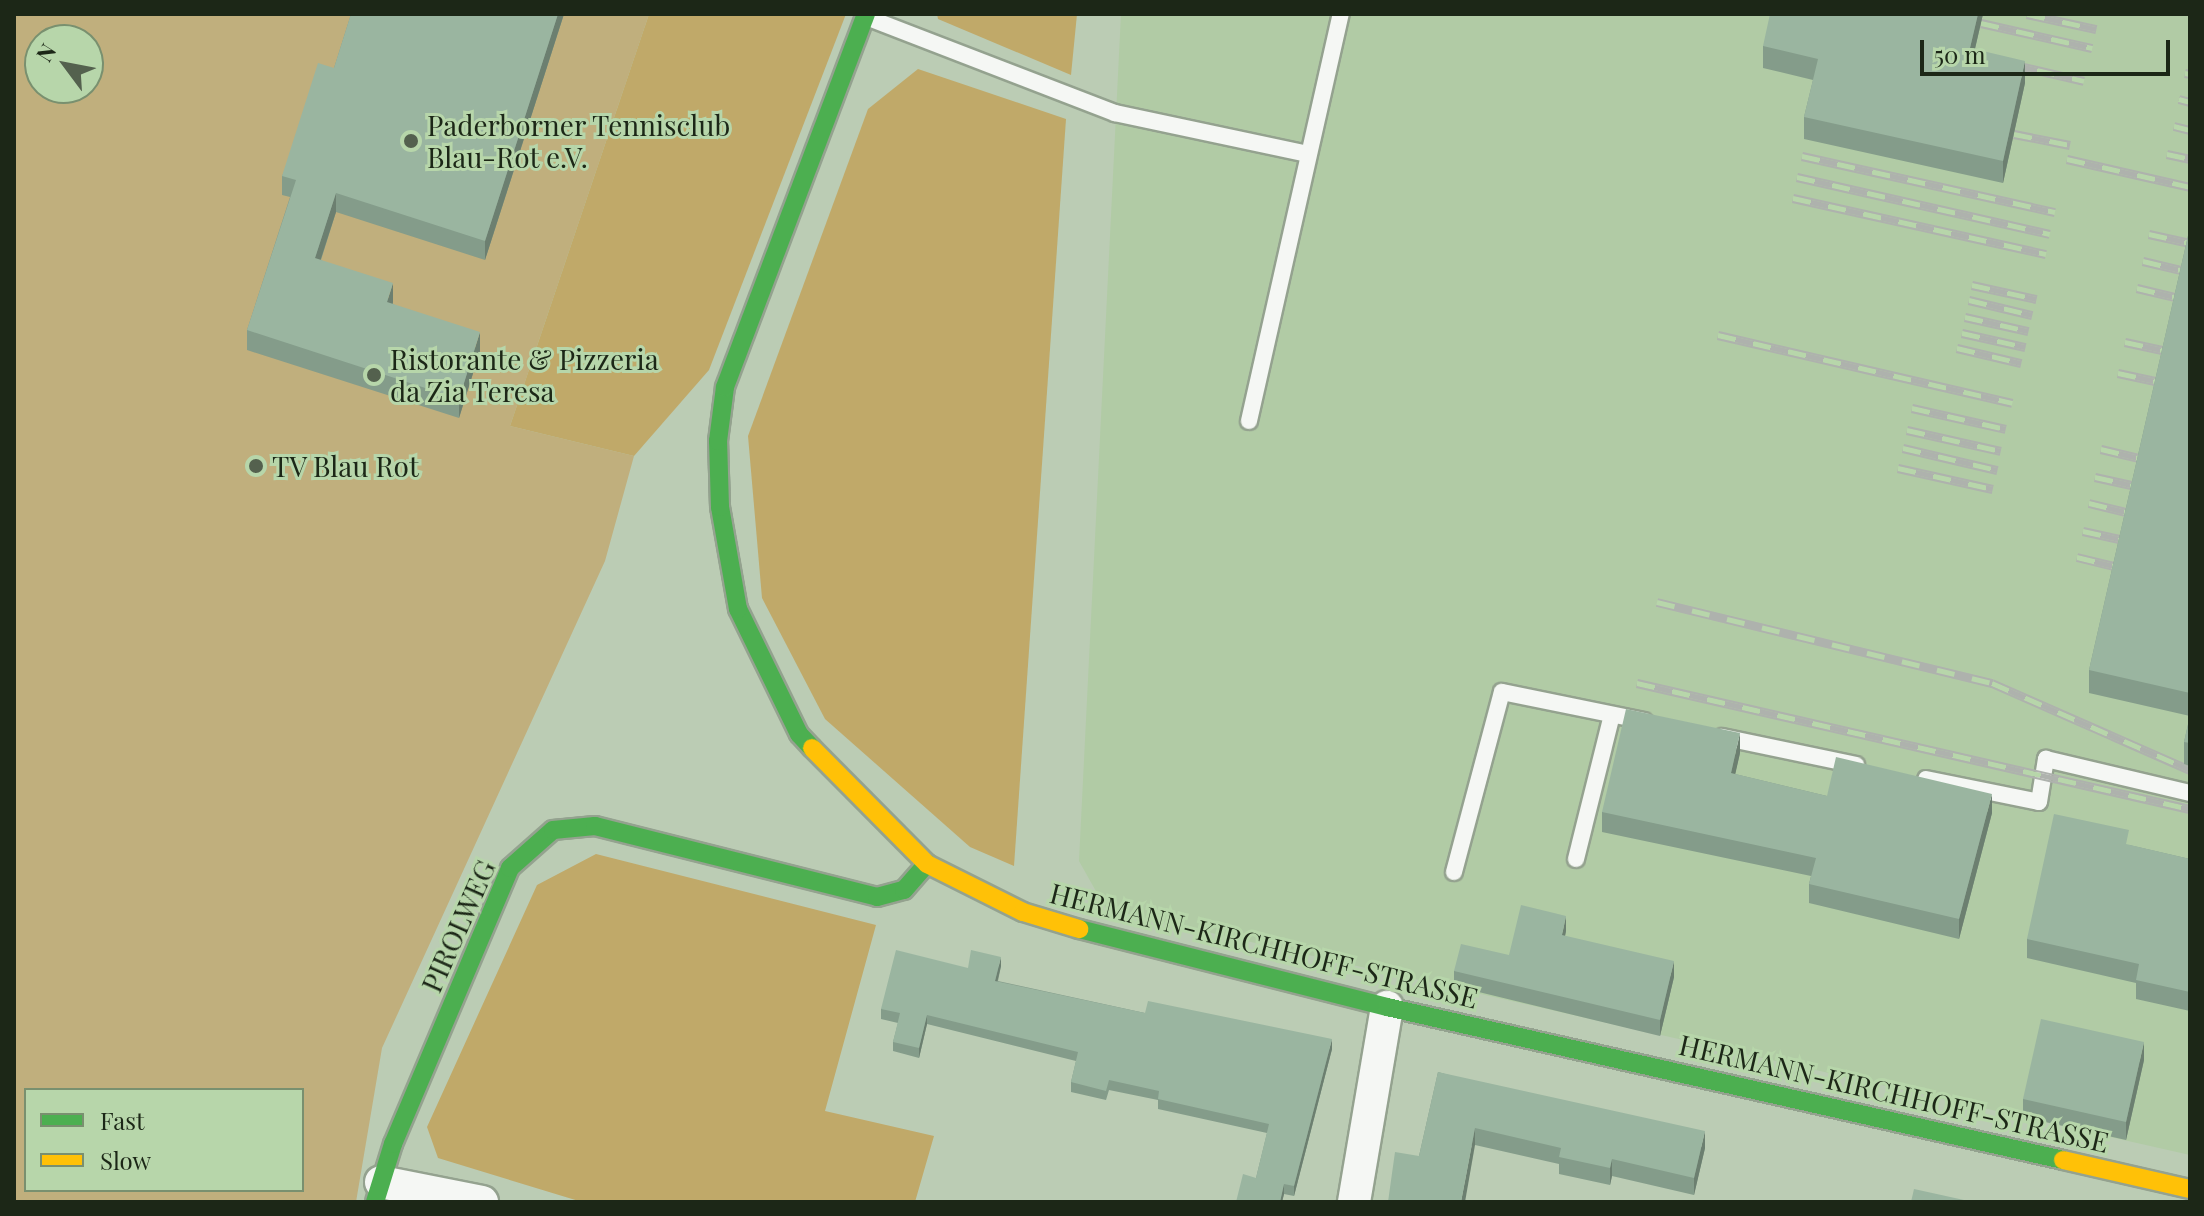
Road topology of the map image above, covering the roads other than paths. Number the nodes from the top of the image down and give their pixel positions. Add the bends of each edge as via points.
1 (1341, 14) edge
2 (865, 15) edge
3 (1308, 154) junction
4 (1249, 421) dead end
5 (1612, 715) junction
6 (1658, 724) edge
7 (1704, 733) edge
8 (1871, 768) edge
9 (1902, 774) edge
10 (2190, 793) edge
11 (1576, 859) dead end
12 (927, 864) junction
13 (1454, 872) dead end
14 (1387, 1007) junction
15 (2190, 1189) edge
16 (378, 1192) edge
17 (482, 1202) edge
18 (1354, 1202) edge

1 - 3 lane
2 - 3 lane via 1115,113
2 - 12 street, HERMANN-KIRCHHOFF-STRASSE via 725,387 718,441 720,507 738,609 799,734 882,824
3 - 4 lane
5 - 6 lane
5 - 11 lane
5 - 13 lane via 1502,692
7 - 8 lane
9 - 10 lane via 2039,802 2046,759
12 - 14 street, HERMANN-KIRCHHOFF-STRASSE via 1023,912
12 - 16 street, PIROLWEG via 904,890 877,897 595,826 553,830 510,868
14 - 15 street, HERMANN-KIRCHHOFF-STRASSE
14 - 18 street
16 - 17 street

